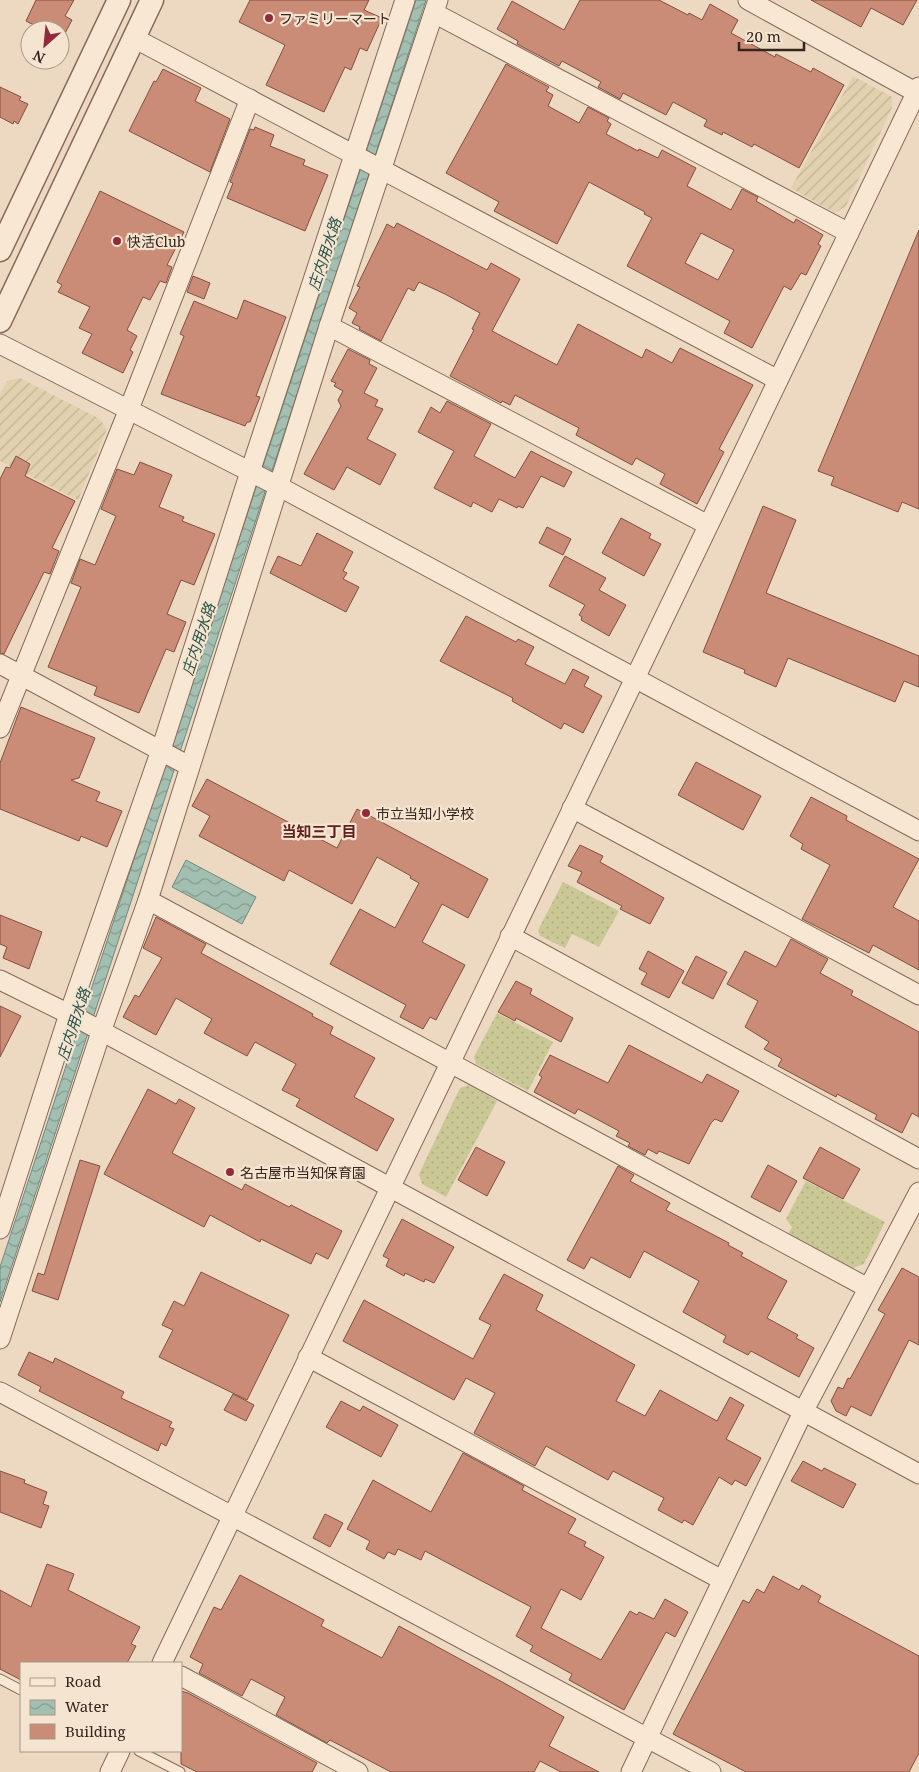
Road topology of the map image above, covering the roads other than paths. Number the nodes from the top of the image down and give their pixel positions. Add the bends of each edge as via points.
1 (119, 0) edge
2 (152, 0) edge
3 (405, 0) edge
4 (748, 0) edge
5 (436, 6) edge
6 (134, 38) junction
7 (918, 91) edge
8 (250, 99) junction
9 (368, 161) junction
10 (849, 233) junction
11 (0, 250) edge
12 (0, 321) edge
13 (328, 326) junction
14 (0, 344) edge
15 (778, 380) junction
16 (129, 409) junction
17 (264, 479) junction
18 (708, 525) junction
19 (0, 664) edge
20 (22, 676) junction
21 (634, 677) junction
22 (0, 728) edge
23 (175, 758) junction
24 (572, 808) junction
25 (919, 831) edge
26 (148, 900) junction
27 (510, 936) junction
28 (0, 980) edge
29 (919, 996) edge
30 (85, 1023) junction
31 (449, 1062) junction
32 (919, 1159) edge
33 (389, 1188) junction
34 (6, 1192) edge
35 (919, 1192) edge
36 (0, 1229) edge
37 (868, 1288) junction
38 (0, 1339) edge
39 (308, 1357) junction
40 (0, 1392) edge
41 (802, 1412) junction
42 (919, 1474) edge
43 (232, 1516) junction
44 (722, 1580) junction
45 (162, 1662) edge
46 (182, 1677) edge
47 (0, 1679) edge
48 (20, 1689) edge
49 (647, 1738) junction
50 (120, 1752) edge
51 (141, 1752) edge
52 (110, 1772) edge
53 (180, 1772) edge
54 (358, 1772) edge
55 (631, 1772) edge
56 (710, 1772) edge

1 - 11 street
2 - 6 street
3 - 9 street
4 - 7 street
5 - 9 street
5 - 10 street
6 - 8 street
6 - 12 street
7 - 10 street
8 - 9 street
8 - 16 street
9 - 13 street
9 - 15 street
9 - 17 street
10 - 15 street
13 - 17 street
13 - 18 street
14 - 16 street
15 - 18 street
16 - 17 street
16 - 20 street
17 - 21 street
17 - 23 street
17 - 23 street
18 - 21 street
19 - 20 street
20 - 22 street
20 - 23 street
21 - 24 street
21 - 25 street
23 - 26 street
23 - 30 street
24 - 27 street
24 - 29 street
26 - 30 street
26 - 31 street
27 - 31 street
27 - 32 street
28 - 30 street
30 - 33 street
30 - 34 street
30 - 38 street
31 - 33 street
31 - 37 street
33 - 39 street
33 - 41 street
34 - 36 street
35 - 37 street
37 - 41 street
39 - 43 street
39 - 44 street
40 - 43 street
41 - 42 street
41 - 44 street
43 - 45 street
43 - 49 street
44 - 49 street
46 - 54 street
47 - 48 lane
49 - 55 street
49 - 56 street
50 - 52 street
51 - 53 lane

